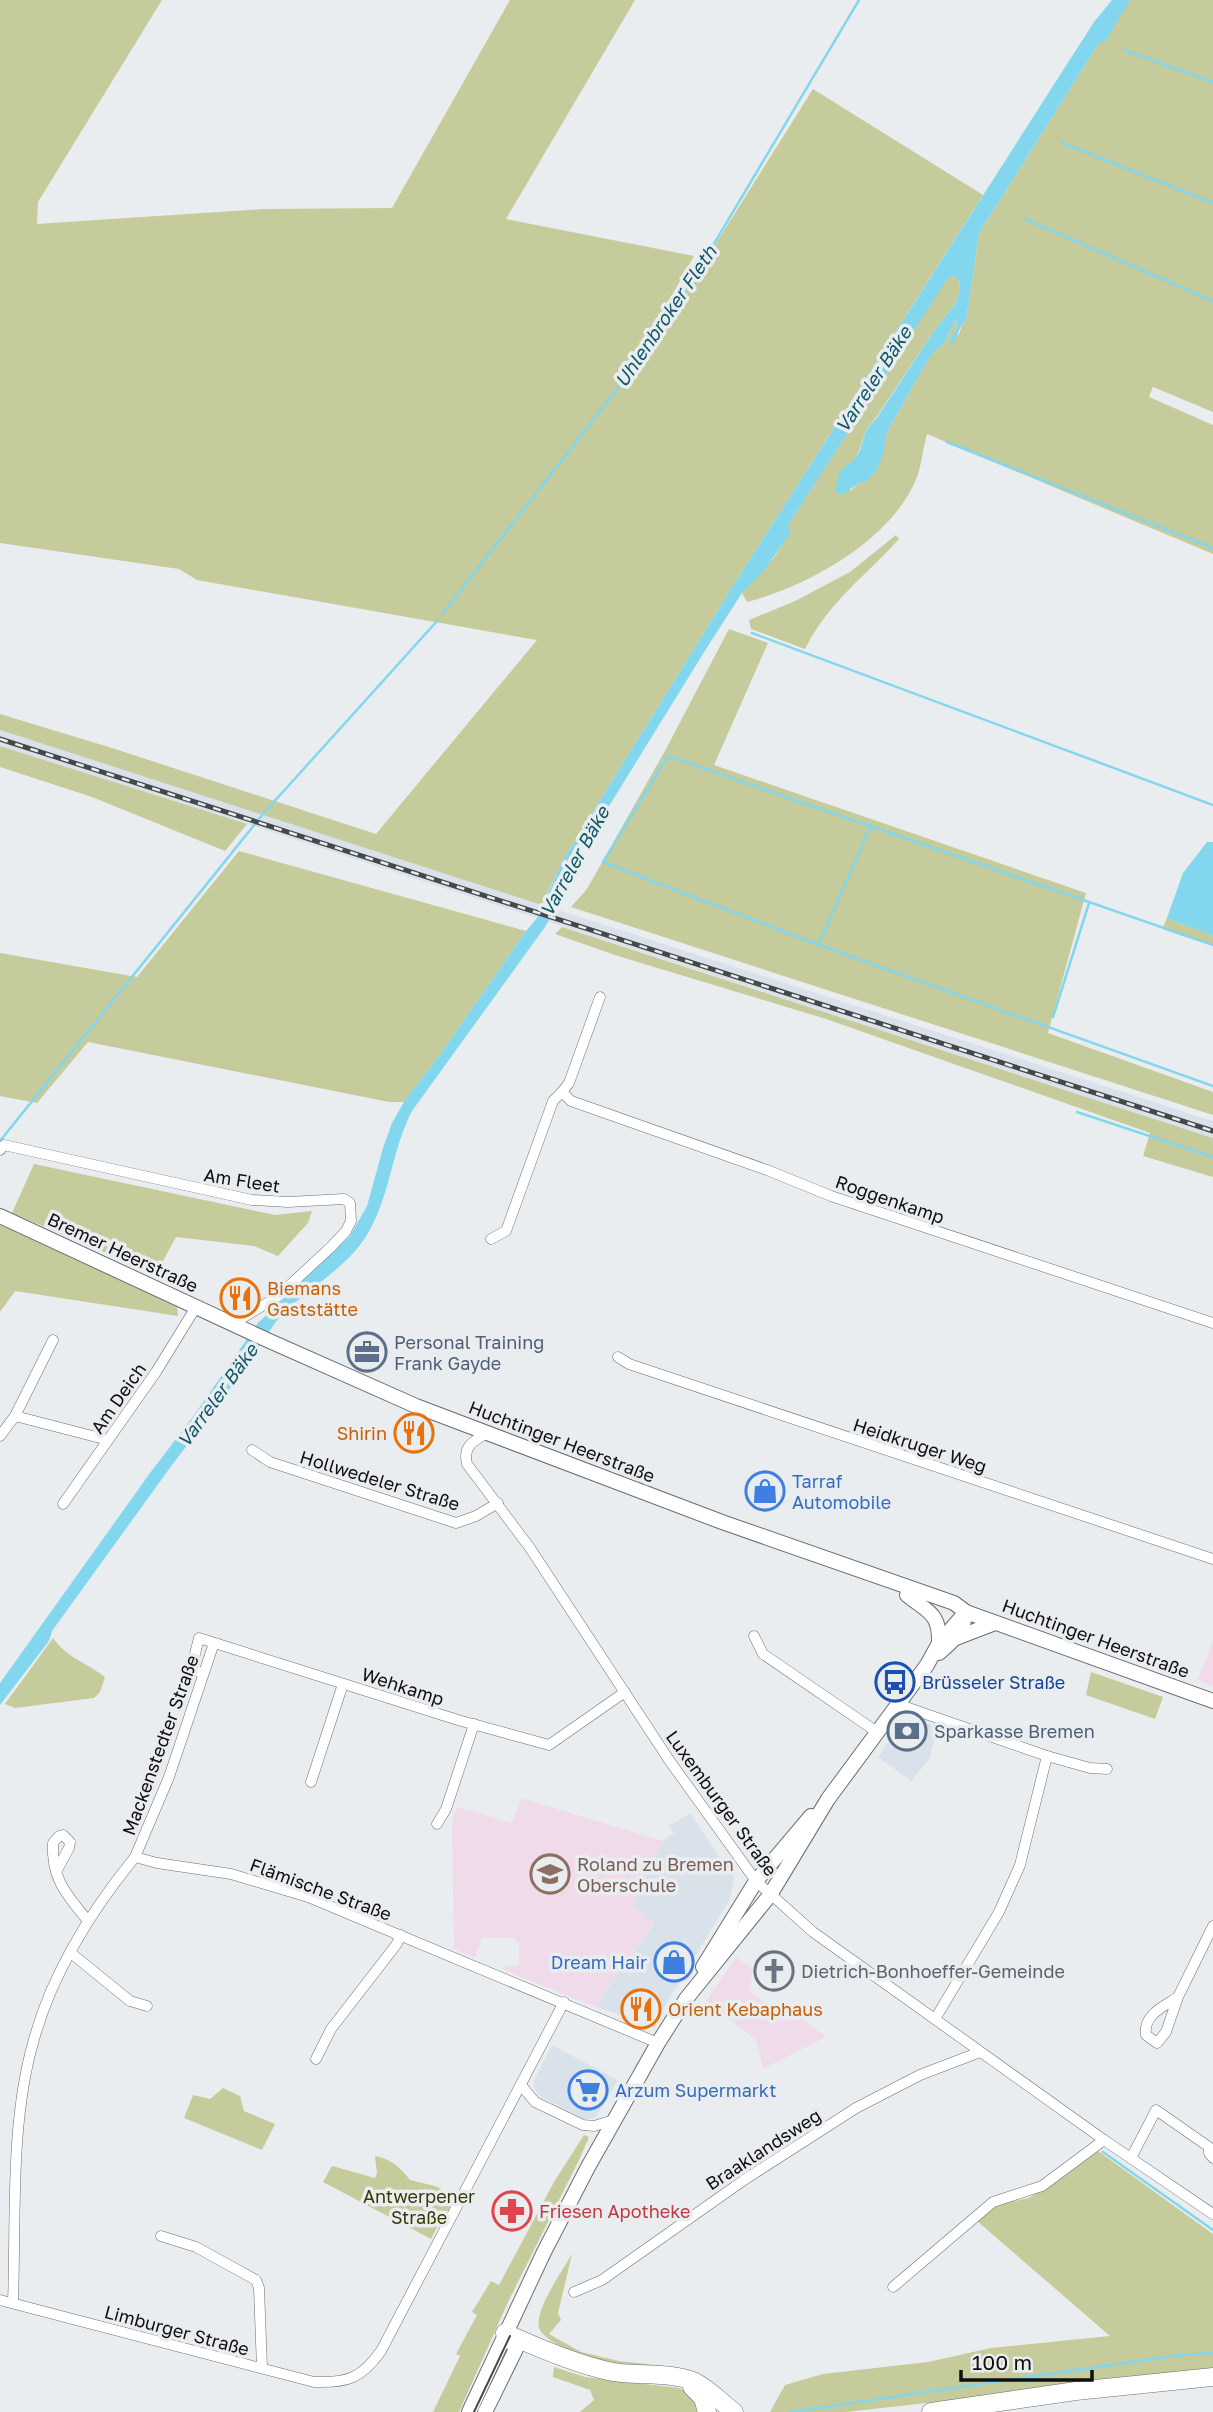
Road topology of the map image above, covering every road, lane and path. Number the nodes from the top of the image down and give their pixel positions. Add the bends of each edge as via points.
1 (600, 997) dead end
2 (562, 1092) junction
3 (0, 1150) edge
4 (0, 1216) edge
5 (491, 1239) dead end
6 (196, 1307) junction
7 (1213, 1323) edge
8 (232, 1324) junction
9 (53, 1340) dead end
10 (266, 1340) joint
11 (618, 1357) dead end
12 (15, 1416) junction
13 (487, 1433) junction
14 (0, 1436) edge
15 (108, 1440) junction
16 (252, 1450) dead end
17 (498, 1503) junction
18 (63, 1504) dead end
19 (1213, 1559) edge
20 (846, 1567) junction
21 (907, 1595) junction
22 (966, 1612) junction
23 (995, 1623) junction
24 (754, 1636) dead end
25 (956, 1638) junction
26 (214, 1643) junction
27 (939, 1643) junction
28 (927, 1665) junction
29 (203, 1673) junction
30 (343, 1684) junction
31 (625, 1692) junction
32 (1213, 1701) edge
33 (897, 1704) junction
34 (474, 1724) junction
35 (877, 1732) junction
36 (1047, 1756) junction
37 (1107, 1769) dead end
38 (311, 1782) dead end
39 (828, 1799) junction
40 (437, 1824) dead end
41 (135, 1857) junction
42 (56, 1872) dead end
43 (756, 1881) junction
44 (770, 1895) junction
45 (88, 1921) junction
46 (1213, 1926) edge
47 (401, 1935) junction
48 (71, 1953) junction
49 (1178, 1997) dead end
50 (686, 1999) junction
51 (564, 2002) junction
52 (147, 2006) dead end
53 (934, 2019) junction
54 (658, 2043) junction
55 (980, 2052) junction
56 (316, 2059) dead end
57 (521, 2085) junction
58 (614, 2120) junction
59 (1104, 2140) junction
60 (1212, 2150) edge
61 (1131, 2158) junction
62 (1213, 2214) edge
63 (161, 2236) dead end
64 (893, 2287) dead end
65 (575, 2292) dead end
66 (0, 2300) edge
67 (13, 2304) junction
68 (505, 2333) junction
69 (262, 2368) junction
70 (1213, 2377) edge
71 (681, 2379) junction
72 (1213, 2387) edge
73 (469, 2412) edge
74 (485, 2412) edge
75 (707, 2412) edge
76 (734, 2412) edge
77 (931, 2412) edge
78 (1002, 2412) edge

1 - 2 street
2 - 5 street via 554,1101 506,1231
2 - 7 street, Roggenkamp via 570,1101 831,1196
3 - 8 street, Am Fleet via 4,1145 252,1200 344,1199 350,1203 351,1221 331,1247 277,1297
4 - 6 main road, Bremer Heerstraße
6 - 8 main road, Bremer Heerstraße
6 - 15 street, Am Deich
8 - 10 main road, Bremer Heerstraße
9 - 12 street
10 - 13 main road, Huchtinger Heerstraße
11 - 19 street, Heidkruger Weg
12 - 14 street
12 - 15 street
13 - 17 street, Luxemburger Straße via 467,1446 467,1464
13 - 20 main road, Huchtinger Heerstraße
15 - 18 street, Am Deich
16 - 17 street, Hollwedeler Straße via 270,1462 456,1524
17 - 31 street, Luxemburger Straße
20 - 21 main road, Huchtinger Heerstraße
20 - 22 main road, Huchtinger Heerstraße via 954,1603
21 - 22 main road, Huchtinger Heerstraße
21 - 27 main road via 938,1622
22 - 23 main road, Huchtinger Heerstraße
22 - 25 main road
22 - 27 main road
23 - 25 main road
23 - 32 main road, Huchtinger Heerstraße
24 - 35 street via 763,1654
25 - 28 main road
26 - 29 street, Mackenstedter Straße
26 - 29 street via 199,1638 193,1662 196,1671
26 - 30 street, Wehkamp
27 - 28 main road
28 - 33 main road
29 - 41 street, Mackenstedter Straße via 169,1777
30 - 34 street, Wehkamp
30 - 38 street
31 - 34 street, Wehkamp via 549,1745
31 - 43 street, Luxemburger Straße
33 - 35 main road
33 - 36 street
34 - 40 street
35 - 39 main road
36 - 37 street
36 - 53 street via 1015,1878
39 - 43 main road
39 - 44 main road
41 - 45 street
41 - 47 street, Flämische Straße via 235,1875 308,1897
42 - 45 street
43 - 44 street, Luxemburger Straße
43 - 50 main road
44 - 50 main road
44 - 53 street, Luxemburger Straße via 813,1932
45 - 48 street
46 - 49 street
47 - 51 street, Flämische Straße
47 - 56 street via 331,2029
48 - 52 street via 130,2001
48 - 67 street via 32,2044 20,2113
50 - 54 main road
51 - 54 street, Flämische Straße
51 - 57 street
53 - 55 street, Luxemburger Straße
54 - 58 main road
55 - 59 street, Luxemburger Straße
55 - 65 street, Braaklandsweg via 920,2075 856,2108 602,2280
57 - 58 street via 536,2102 583,2125
57 - 69 street, Limburger Straße via 381,2351 362,2373 348,2381 314,2382
58 - 68 main road
59 - 61 street, Luxemburger Straße
59 - 64 street via 1042,2186 993,2202
60 - 61 street via 1156,2110
61 - 62 street, Luxemburger Straße
63 - 69 street via 196,2247 256,2280
66 - 67 street, Limburger Straße
67 - 69 street, Limburger Straße
68 - 71 highway via 601,2369
68 - 73 main road
68 - 74 main road via 516,2349
70 - 77 highway
71 - 75 highway via 703,2399
71 - 76 highway via 697,2383
72 - 78 highway

